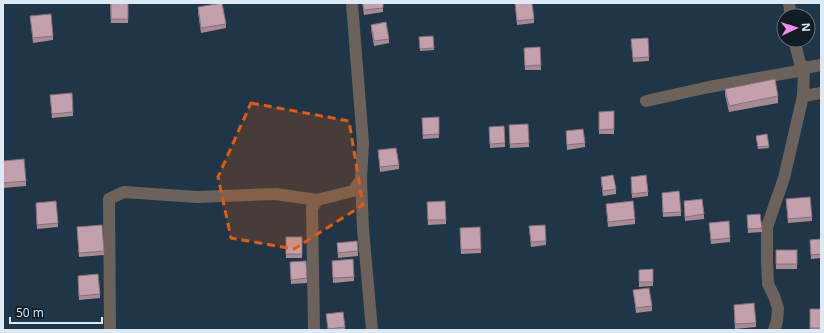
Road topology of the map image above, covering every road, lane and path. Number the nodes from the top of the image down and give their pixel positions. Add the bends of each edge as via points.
1 (352, 3) edge
2 (796, 48) edge
3 (821, 65) edge
4 (805, 69) junction
5 (821, 94) edge
6 (803, 96) junction
7 (646, 101) dead end
8 (361, 180) junction
9 (317, 200) junction
10 (110, 330) edge
11 (314, 330) edge
12 (372, 330) edge
13 (774, 330) edge

1 - 8 street via 363,142
2 - 4 street via 800,63
3 - 4 street
4 - 6 street
4 - 7 street
5 - 6 street
6 - 13 street via 784,178 767,227 768,284 778,308
8 - 9 street via 353,191
8 - 12 street
9 - 10 street via 276,194 197,197 124,192 109,199
9 - 11 street via 312,208

